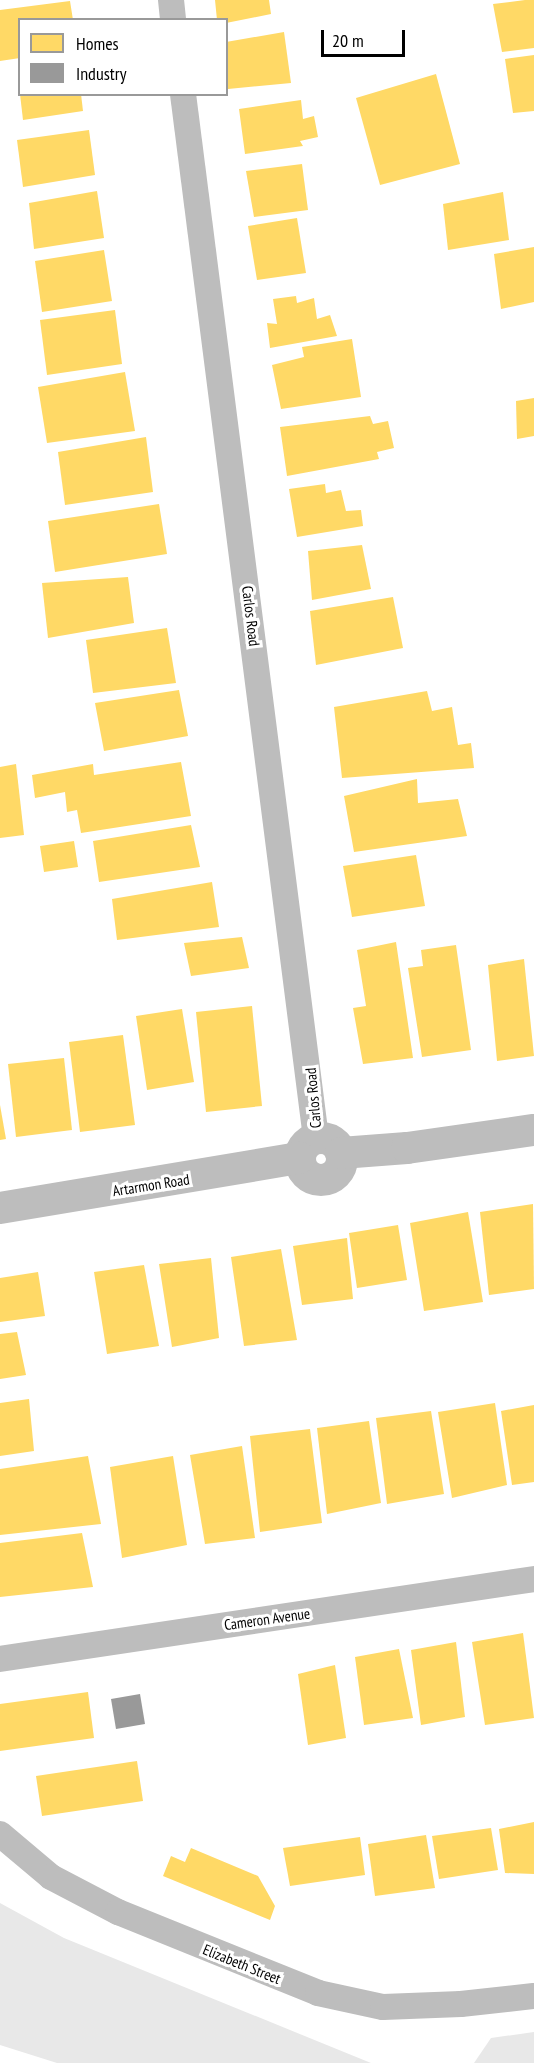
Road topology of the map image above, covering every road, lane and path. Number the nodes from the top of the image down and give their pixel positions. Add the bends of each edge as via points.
1 (171, 0) edge
2 (173, 18) edge
3 (183, 96) edge
4 (534, 1130) edge
5 (319, 1150) junction
6 (0, 1208) edge
7 (534, 1579) edge
8 (0, 1659) edge
9 (0, 1834) edge
10 (522, 1997) edge

1 - 2 street
3 - 5 street, Carlos Road
4 - 5 street, Artarmon Road via 406,1148
5 - 6 street, Artarmon Road
7 - 8 street, Cameron Avenue
9 - 10 street, Elizabeth Street via 51,1877 118,1912 318,1993 383,2007

